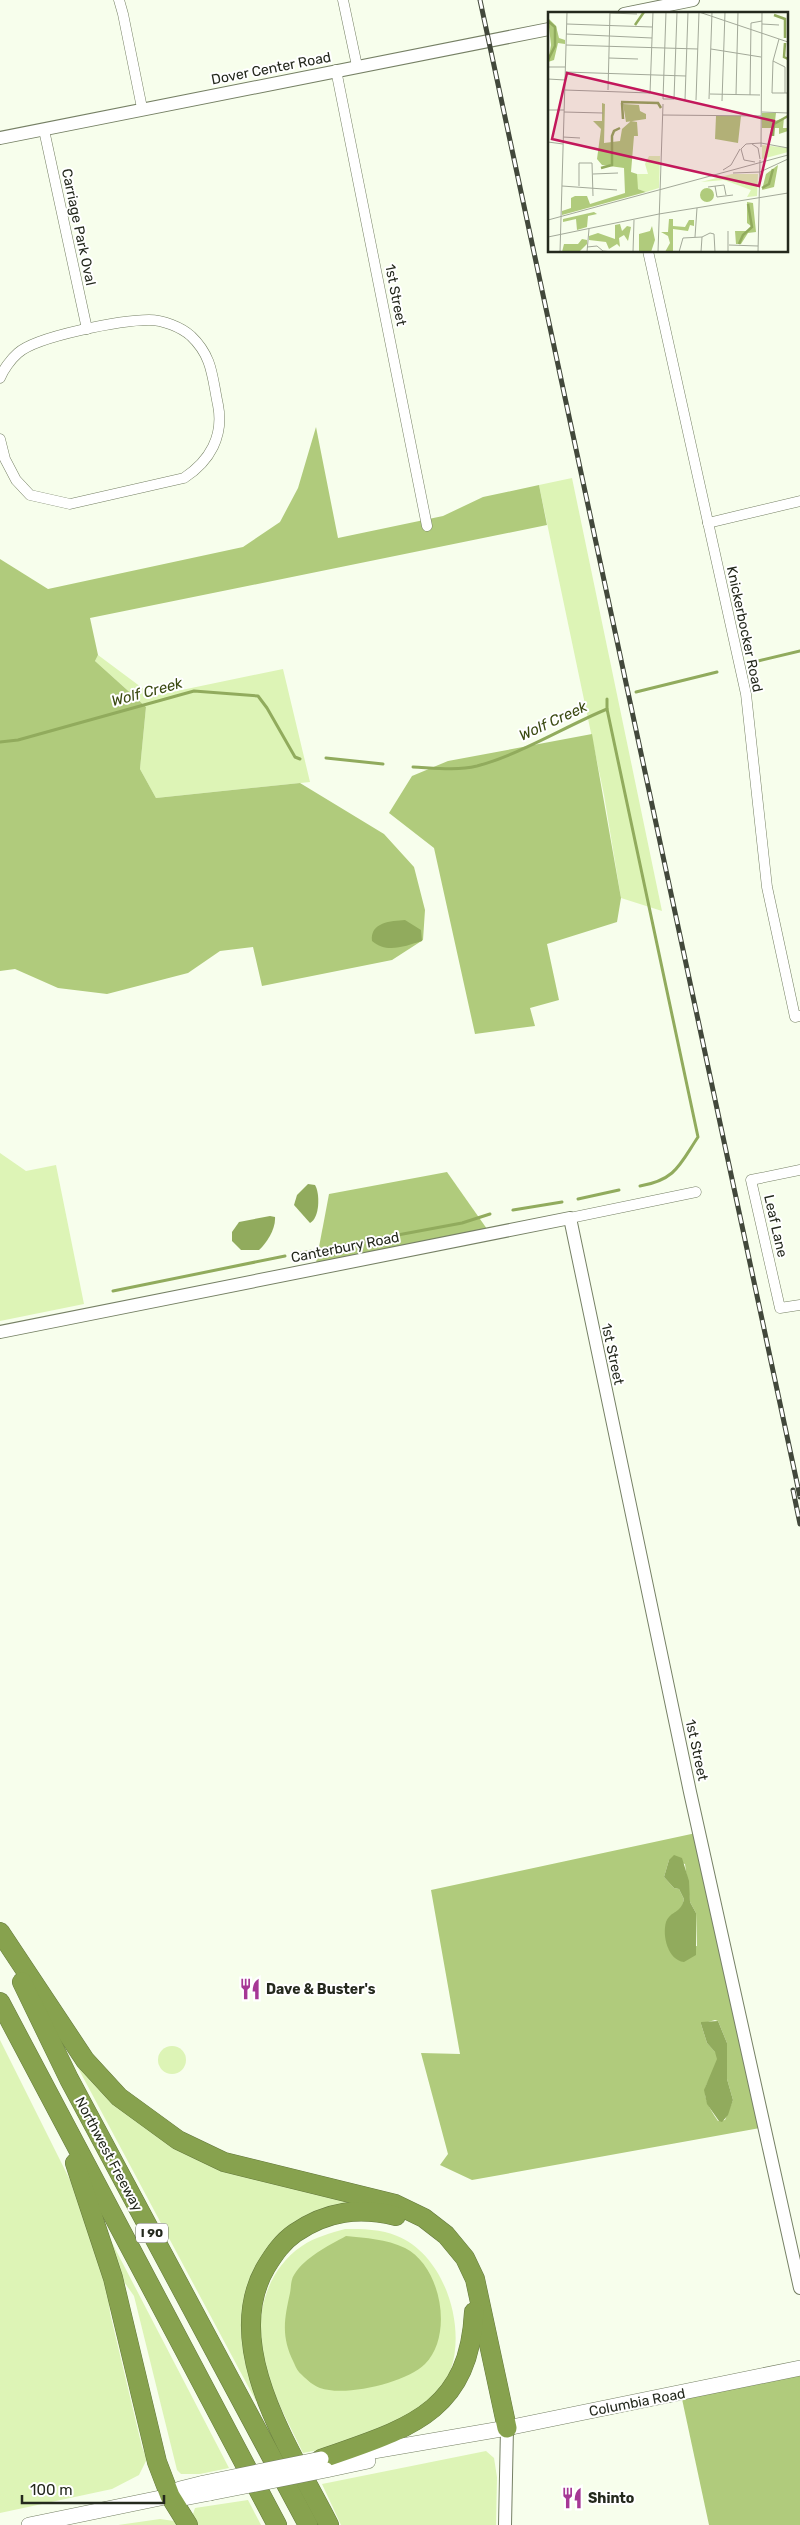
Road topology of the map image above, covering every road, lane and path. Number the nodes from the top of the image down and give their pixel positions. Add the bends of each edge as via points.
1 (118, 0) edge
2 (343, 0) edge
3 (693, 0) edge
4 (634, 12) edge
5 (548, 29) edge
6 (356, 66) junction
7 (336, 70) junction
8 (142, 108) junction
9 (44, 130) junction
10 (0, 138) edge
11 (648, 252) edge
12 (87, 329) junction
13 (0, 378) edge
14 (0, 439) edge
15 (800, 501) edge
16 (708, 522) junction
17 (427, 526) dead end
18 (797, 1016) edge
19 (800, 1170) edge
20 (696, 1192) dead end
21 (570, 1218) junction
22 (800, 1305) edge
23 (0, 1332) edge
24 (0, 1932) edge
25 (0, 1938) edge
26 (0, 2002) edge
27 (45, 2085) junction
28 (800, 2288) edge
29 (474, 2312) junction
30 (800, 2368) edge
31 (506, 2428) junction
32 (323, 2464) junction
33 (170, 2496) junction
34 (29, 2525) edge
35 (188, 2525) edge
36 (277, 2525) edge
37 (308, 2525) edge
38 (329, 2525) edge
39 (504, 2525) edge

1 - 8 street
2 - 6 street
3 - 4 street
5 - 6 street, Dover Center Road
6 - 7 street, Dover Center Road
7 - 8 street, Dover Center Road
7 - 17 street, 1st Street
8 - 9 street, Dover Center Road
9 - 10 street, Dover Center Road
9 - 12 street, Carriage Park Oval
11 - 16 street, Knickerbocker Road
12 - 13 street via 42,341 18,352
12 - 14 street via 150,320 171,324 190,335 208,355 221,420 217,440 197,470 167,484 70,504 30,496 12,473
15 - 16 street
16 - 18 street, Knickerbocker Road via 746,694 768,887
19 - 22 street, Leaf Lane via 751,1180 780,1308
20 - 21 street, Canterbury Road
21 - 23 street, Canterbury Road
21 - 28 street, 1st Street via 688,1783
24 - 31 highway via 85,2060 118,2097 178,2140 224,2162 395,2204 424,2218 446,2235 465,2258 475,2278
25 - 37 highway, Northwest Freeway / I 90 via 69,2079
26 - 27 highway, Northwest Freeway / I 90
27 - 33 highway via 105,2252 147,2426
27 - 36 highway, Northwest Freeway / I 90
29 - 31 highway via 492,2398
29 - 32 highway via 473,2339 462,2374 439,2404 417,2421
29 - 38 highway via 457,2263 422,2228 402,2218 361,2211 330,2215 309,2224 275,2252 253,2294 251,2344 269,2404
30 - 31 main road, Columbia Road
31 - 32 main road, Columbia Road
31 - 39 street
32 - 33 main road, Columbia Road, bridge via 207,2488 184,2498
33 - 34 main road, Columbia Road
33 - 35 highway

